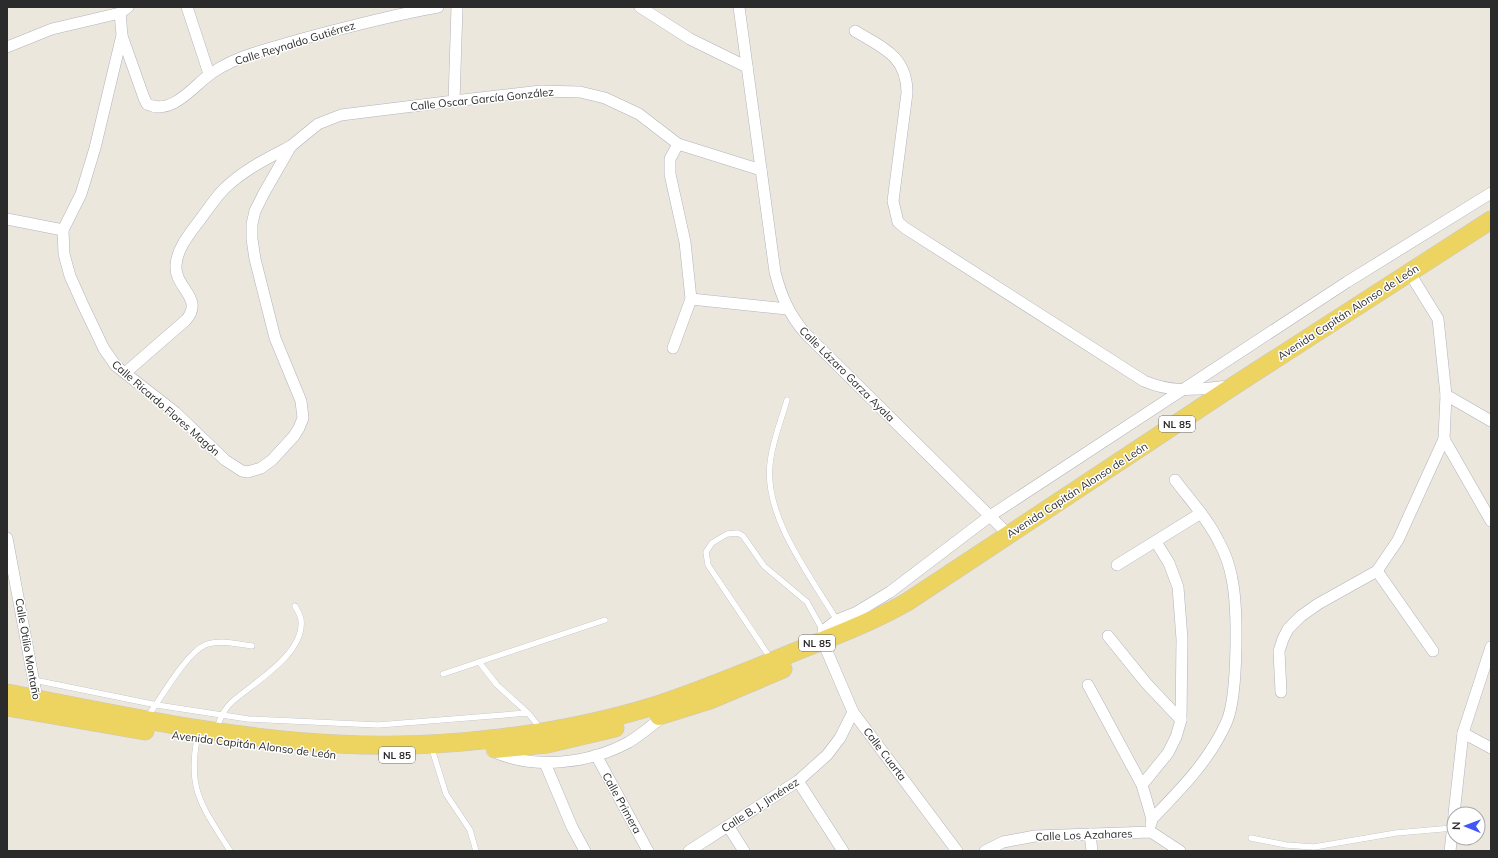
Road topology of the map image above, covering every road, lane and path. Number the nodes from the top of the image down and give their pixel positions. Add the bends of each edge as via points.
1 (187, 7) edge
2 (438, 7) edge
3 (456, 7) edge
4 (640, 7) edge
5 (739, 7) edge
6 (124, 10) edge
7 (855, 31) dead end
8 (122, 35) junction
9 (7, 47) edge
10 (747, 67) junction
11 (209, 74) junction
12 (454, 101) junction
13 (164, 106) joint
14 (678, 144) junction
15 (291, 146) junction
16 (761, 170) junction
17 (1491, 193) edge
18 (7, 219) edge
19 (1491, 220) edge
20 (63, 230) junction
21 (1409, 272) junction
22 (691, 299) junction
23 (787, 309) junction
24 (673, 348) dead end
25 (125, 373) junction
26 (1235, 385) junction
27 (1183, 390) junction
28 (1446, 395) junction
29 (787, 400) dead end
30 (1491, 421) edge
31 (1444, 439) junction
32 (248, 472) joint
33 (1175, 480) dead end
34 (1201, 513) junction
35 (990, 516) junction
36 (1491, 521) edge
37 (1009, 535) junction
38 (7, 538) edge
39 (1156, 542) junction
40 (1117, 565) dead end
41 (1377, 571) junction
42 (296, 606) dead end
43 (605, 620) dead end
44 (842, 630) junction
45 (1108, 636) dead end
46 (824, 640) junction
47 (252, 646) dead end
48 (1491, 647) edge
49 (1433, 651) dead end
50 (479, 662) junction
51 (775, 666) junction
52 (443, 674) dead end
53 (34, 680) junction
54 (1088, 685) dead end
55 (1281, 692) dead end
56 (7, 693) edge
57 (38, 705) junction
58 (157, 705) junction
59 (7, 707) edge
60 (853, 712) junction
61 (528, 713) junction
62 (668, 713) junction
63 (145, 719) junction
64 (1181, 720) junction
65 (219, 722) junction
66 (1463, 732) junction
67 (544, 737) junction
68 (197, 739) junction
69 (432, 748) junction
70 (1491, 748) edge
71 (489, 750) junction
72 (596, 755) junction
73 (545, 764) junction
74 (798, 781) junction
75 (1142, 785) junction
76 (1455, 806) edge
77 (1152, 819) junction
78 (728, 826) junction
79 (1446, 829) edge
80 (1151, 832) junction
81 (1090, 834) junction
82 (1251, 838) dead end
83 (230, 851) edge
84 (476, 851) edge
85 (585, 851) edge
86 (648, 851) edge
87 (689, 851) edge
88 (744, 851) edge
89 (843, 851) edge
90 (957, 851) edge
91 (985, 851) edge
92 (1092, 851) edge
93 (1180, 851) edge

1 - 11 street
2 - 11 street, Calle Reynaldo Gutiérrez via 398,14 249,54
3 - 12 street
4 - 10 street via 690,39
5 - 10 street, Calle Lázaro Garza Ayala
6 - 8 street, Calle Ricardo Flores Magón
6 - 9 street via 52,29
7 - 27 street via 896,58 907,79 893,201 898,222 1144,381 1164,388
8 - 13 street, Calle Ricardo Flores Magón via 147,104 153,107
8 - 20 street, Calle Ricardo Flores Magón via 87,175 81,194
10 - 16 street, Calle Lázaro Garza Ayala
11 - 13 street, Calle Reynaldo Gutiérrez via 177,101
12 - 14 street, Calle Oscar García González via 540,92 580,92 605,98 639,114
12 - 15 street, Calle Oscar García González via 332,117 306,132
14 - 16 street, Calle Oscar García González
14 - 22 street via 670,159 670,174 685,242
15 - 25 street, Calle Oscar García González via 256,165 224,189 187,237 178,254 176,268 181,284 193,303 192,311 186,320
15 - 32 street, Calle Oscar García González via 255,211 252,239 263,296 275,338 303,410 299,428 272,460 255,471
16 - 23 street, Calle Lázaro Garza Ayala via 775,272 780,294
17 - 27 street via 1347,282
18 - 20 street
19 - 21 main road, Avenida Capitán Alonso de León / NL 85
20 - 25 street, Calle Ricardo Flores Magón via 64,254 70,276 109,358
21 - 26 main road, Avenida Capitán Alonso de León / NL 85
21 - 28 street via 1438,319
22 - 23 street
22 - 24 street
23 - 35 street, Calle Lázaro Garza Ayala via 805,333
25 - 32 street, Calle Ricardo Flores Magón via 175,412 225,460
26 - 27 street
26 - 37 main road, Avenida Capitán Alonso de León / NL 85
27 - 35 street
28 - 30 street
28 - 31 street
29 - 44 lane via 770,465 773,499 788,537
31 - 36 street
31 - 41 street via 1398,540
33 - 34 street
34 - 39 street
34 - 77 street via 1219,541 1232,579 1235,652 1231,705 1228,720 1208,756
35 - 37 street, Calle Lázaro Garza Ayala
35 - 44 street via 890,592 857,612
37 - 44 main road, Avenida Capitán Alonso de León / NL 85 via 908,602 862,626
38 - 53 street, Calle Otilio Montaño
39 - 40 street
39 - 64 street via 1169,563 1178,587 1182,639
41 - 49 street
41 - 55 street via 1318,604 1288,629 1279,651
42 - 65 lane via 301,620 298,639 283,660 231,703
43 - 50 lane
44 - 46 main road, Avenida Capitán Alonso de León / NL 85
45 - 64 street via 1146,683
46 - 51 main road, Avenida Capitán Alonso de León / NL 85
46 - 51 lane via 807,602 764,566 744,536 732,533 717,540 708,548 708,565
46 - 60 street, Calle Cuarta
47 - 58 lane via 226,643 205,645 184,665
48 - 66 street
50 - 52 lane
50 - 61 lane via 497,685
51 - 62 main road, Avenida Capitán Alonso de León / NL 85 via 710,700
51 - 67 main road, Avenida Capitán Alonso de León / NL 85 via 659,704
53 - 57 street, Calle Otilio Montaño
53 - 58 lane
54 - 75 street
56 - 57 main road, Avenida Capitán Alonso de León / NL 85
57 - 59 main road, Avenida Capitán Alonso de León / NL 85
57 - 63 main road, Avenida Capitán Alonso de León / NL 85
57 - 68 main road, Avenida Capitán Alonso de León / NL 85
58 - 63 lane
58 - 65 lane
60 - 74 street, Calle B. J. Jiménez via 840,738 827,755
60 - 90 street, Calle Cuarta
61 - 65 lane via 378,725 248,719
61 - 67 lane
62 - 67 main road, Avenida Capitán Alonso de León / NL 85 via 584,737
62 - 72 street via 629,742
63 - 65 main road, Avenida Capitán Alonso de León / NL 85
64 - 75 street via 1168,753
65 - 69 main road, Avenida Capitán Alonso de León / NL 85 via 311,743
66 - 70 street
66 - 76 street
67 - 69 main road, Avenida Capitán Alonso de León / NL 85 via 490,738
67 - 71 main road, Avenida Capitán Alonso de León / NL 85
68 - 69 main road, Avenida Capitán Alonso de León / NL 85 via 332,755
68 - 83 lane via 193,760 195,788
69 - 71 main road, Avenida Capitán Alonso de León / NL 85
69 - 84 lane via 446,794 470,830
71 - 73 street via 512,759
72 - 73 street
72 - 86 street, Calle Primera
73 - 85 street
74 - 78 street, Calle B. J. Jiménez
74 - 89 street
75 - 77 street
77 - 80 street
78 - 87 street, Calle B. J. Jiménez
78 - 88 street
79 - 82 lane via 1396,833 1314,847
80 - 81 street, Calle Los Azahares
80 - 93 street
81 - 91 street, Calle Los Azahares via 1035,836 1004,842
81 - 92 street

